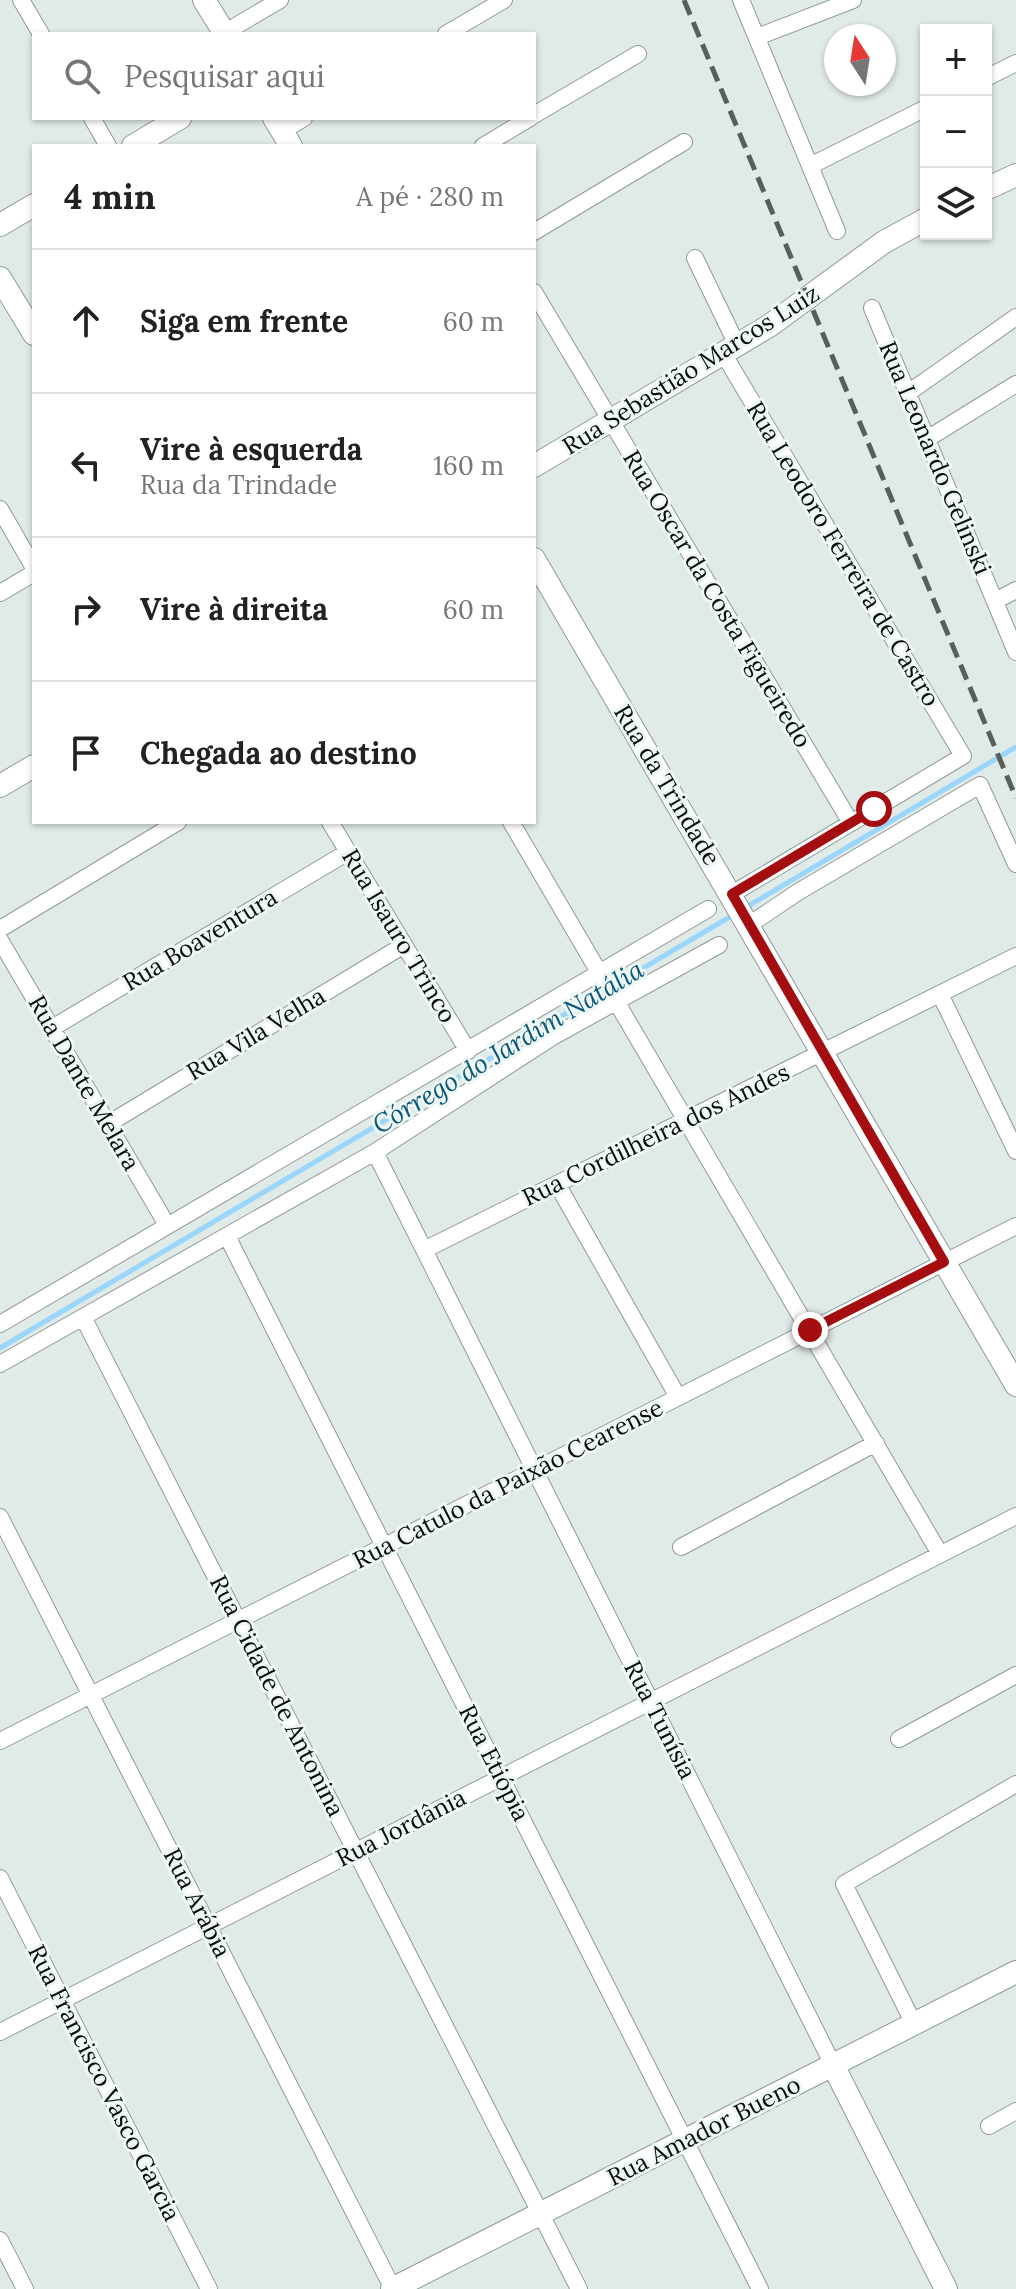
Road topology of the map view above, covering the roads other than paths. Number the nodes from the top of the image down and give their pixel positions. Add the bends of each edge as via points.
1 (21, 0) edge
2 (204, 0) edge
3 (280, 0) edge
4 (504, 0) edge
5 (741, 0) edge
6 (853, 0) edge
7 (40, 32) edge
8 (223, 32) edge
9 (227, 32) edge
10 (449, 32) edge
11 (757, 37) junction
12 (638, 54) dead end
13 (1016, 63) edge
14 (992, 75) edge
15 (920, 111) edge
16 (536, 115) edge
17 (93, 120) edge
18 (177, 120) edge
19 (301, 120) edge
20 (527, 120) edge
21 (282, 132) edge
22 (684, 142) dead end
23 (107, 144) edge
24 (136, 144) edge
25 (486, 144) edge
26 (810, 166) junction
27 (1016, 175) edge
28 (992, 186) edge
29 (32, 206) edge
30 (920, 222) edge
31 (0, 225) edge
32 (536, 231) edge
33 (837, 231) dead end
34 (695, 258) dead end
35 (0, 278) edge
36 (536, 295) edge
37 (872, 308) dead end
38 (1016, 317) edge
39 (32, 331) edge
40 (730, 349) junction
41 (1016, 384) edge
42 (908, 393) junction
43 (611, 420) junction
44 (927, 439) junction
45 (536, 465) edge
46 (0, 509) edge
47 (536, 562) edge
48 (32, 566) edge
49 (32, 571) edge
50 (1016, 590) edge
51 (0, 593) edge
52 (995, 601) junction
53 (1016, 651) edge
54 (32, 767) edge
55 (0, 786) edge
56 (851, 823) junction
57 (175, 824) edge
58 (331, 824) edge
59 (512, 824) edge
60 (348, 852) junction
61 (1016, 864) edge
62 (732, 894) junction
63 (708, 909) dead end
64 (749, 925) junction
65 (0, 929) edge
66 (0, 940) edge
67 (404, 945) junction
68 (719, 945) dead end
69 (1016, 956) edge
70 (601, 972) junction
71 (940, 994) junction
72 (618, 1001) junction
73 (52, 1028) junction
74 (468, 1051) junction
75 (822, 1052) junction
76 (687, 1120) junction
77 (108, 1124) junction
78 (1016, 1151) edge
79 (375, 1152) junction
80 (557, 1184) junction
81 (167, 1225) junction
82 (1016, 1226) edge
83 (227, 1236) junction
84 (424, 1250) junction
85 (944, 1262) junction
86 (83, 1317) junction
87 (0, 1324) edge
88 (810, 1330) junction
89 (0, 1364) edge
90 (1014, 1377) edge
91 (678, 1397) junction
92 (876, 1443) junction
93 (535, 1470) junction
94 (1016, 1516) edge
95 (0, 1517) edge
96 (384, 1546) junction
97 (681, 1547) dead end
98 (940, 1554) junction
99 (238, 1621) junction
100 (1016, 1675) edge
101 (92, 1695) junction
102 (651, 1701) junction
103 (899, 1739) dead end
104 (0, 1741) edge
105 (501, 1777) junction
106 (1016, 1784) edge
107 (356, 1851) junction
108 (0, 1878) edge
109 (209, 1926) junction
110 (1016, 1972) edge
111 (62, 2000) junction
112 (914, 2024) junction
113 (0, 2032) edge
114 (833, 2065) junction
115 (1016, 2111) edge
116 (989, 2126) dead end
117 (685, 2140) junction
118 (540, 2214) junction
119 (0, 2240) edge
120 (25, 2289) edge
121 (209, 2289) edge
122 (393, 2289) edge
123 (579, 2289) edge
124 (760, 2289) edge
125 (946, 2289) edge

1 - 7 street
2 - 8 main road
3 - 9 street
4 - 10 street
5 - 11 street
6 - 11 street
11 - 26 street
12 - 16 street
13 - 14 street
15 - 26 street
17 - 23 street
18 - 24 main road
19 - 21 street
20 - 25 street
22 - 32 street
26 - 33 street
27 - 28 main road
29 - 31 main road
30 - 40 main road, Rua Sebastião Marcos Luiz
34 - 40 street, Rua Leodoro Ferreira de Castro
35 - 39 main road
36 - 43 street, Rua Oscar da Costa Figueiredo
37 - 42 street, Rua Leonardo Gelinski
38 - 42 street
40 - 43 main road, Rua Sebastião Marcos Luiz
40 - 56 street, Rua Leodoro Ferreira de Castro via 963,756
41 - 44 street
42 - 44 street, Rua Leonardo Gelinski
43 - 45 main road, Rua Sebastião Marcos Luiz
43 - 56 street, Rua Oscar da Costa Figueiredo
44 - 52 street, Rua Leonardo Gelinski
46 - 48 street
47 - 62 main road, Rua da Trindade
49 - 51 street
50 - 52 street
52 - 53 street, Rua Leonardo Gelinski
54 - 55 main road
56 - 62 street
57 - 65 street
58 - 60 street, Rua Isauro Trinco
59 - 70 street
60 - 67 street, Rua Isauro Trinco
60 - 73 street, Rua Boaventura
61 - 64 street via 980,785
62 - 64 main road, Rua da Trindade
63 - 70 street
64 - 75 main road, Rua da Trindade
66 - 73 street, Rua Dante Melara
67 - 74 street, Rua Isauro Trinco
67 - 77 street, Rua Vila Velha
68 - 72 street
69 - 71 street, Rua Cordilheira dos Andes
70 - 72 street
70 - 74 street
71 - 75 street, Rua Cordilheira dos Andes
71 - 78 street
72 - 76 street
72 - 79 street via 540,1044
73 - 77 street, Rua Dante Melara
74 - 81 street
75 - 76 street, Rua Cordilheira dos Andes
75 - 85 main road, Rua da Trindade
76 - 80 street, Rua Cordilheira dos Andes
76 - 88 street
77 - 81 street, Rua Dante Melara
79 - 83 street
79 - 84 street, Rua Tunísia
80 - 84 street, Rua Cordilheira dos Andes
80 - 91 street
81 - 87 street
82 - 85 street, Rua Catulo da Paixão Cearense
83 - 86 street
83 - 96 street, Rua Etiópia
84 - 93 street, Rua Tunísia
85 - 88 street, Rua Catulo da Paixão Cearense
85 - 90 main road, Rua da Trindade
86 - 89 street
86 - 99 street, Rua Cidade de Antonina
88 - 91 street, Rua Catulo da Paixão Cearense
88 - 92 street
91 - 93 street, Rua Catulo da Paixão Cearense
92 - 97 street
92 - 98 street
93 - 96 street, Rua Catulo da Paixão Cearense
93 - 102 street, Rua Tunísia
94 - 98 street, Rua Jordânia
95 - 101 street, Rua Arábia
96 - 99 street, Rua Catulo da Paixão Cearense
96 - 105 street, Rua Etiópia
98 - 102 street, Rua Jordânia
99 - 101 street, Rua Catulo da Paixão Cearense
99 - 107 street, Rua Cidade de Antonina
100 - 103 street
101 - 104 street, Rua Catulo da Paixão Cearense
101 - 109 street, Rua Arábia
102 - 105 street, Rua Jordânia
102 - 114 street, Rua Tunísia
105 - 107 street, Rua Jordânia
105 - 117 street, Rua Etiópia
106 - 112 street via 844,1884
107 - 109 street, Rua Jordânia
107 - 118 street, Rua Cidade de Antonina
108 - 111 street, Rua Francisco Vasco Garcia
109 - 111 street, Rua Jordânia
109 - 122 street, Rua Arábia
110 - 112 main road, Rua Amador Bueno
111 - 113 street, Rua Jordânia
111 - 121 street, Rua Francisco Vasco Garcia
112 - 114 main road, Rua Amador Bueno
114 - 117 main road, Rua Amador Bueno
114 - 125 main road, Rua Tunísia
115 - 116 street
117 - 118 main road, Rua Amador Bueno
117 - 124 street, Rua Etiópia
118 - 122 main road, Rua Amador Bueno
118 - 123 street, Rua Cidade de Antonina
119 - 120 street

